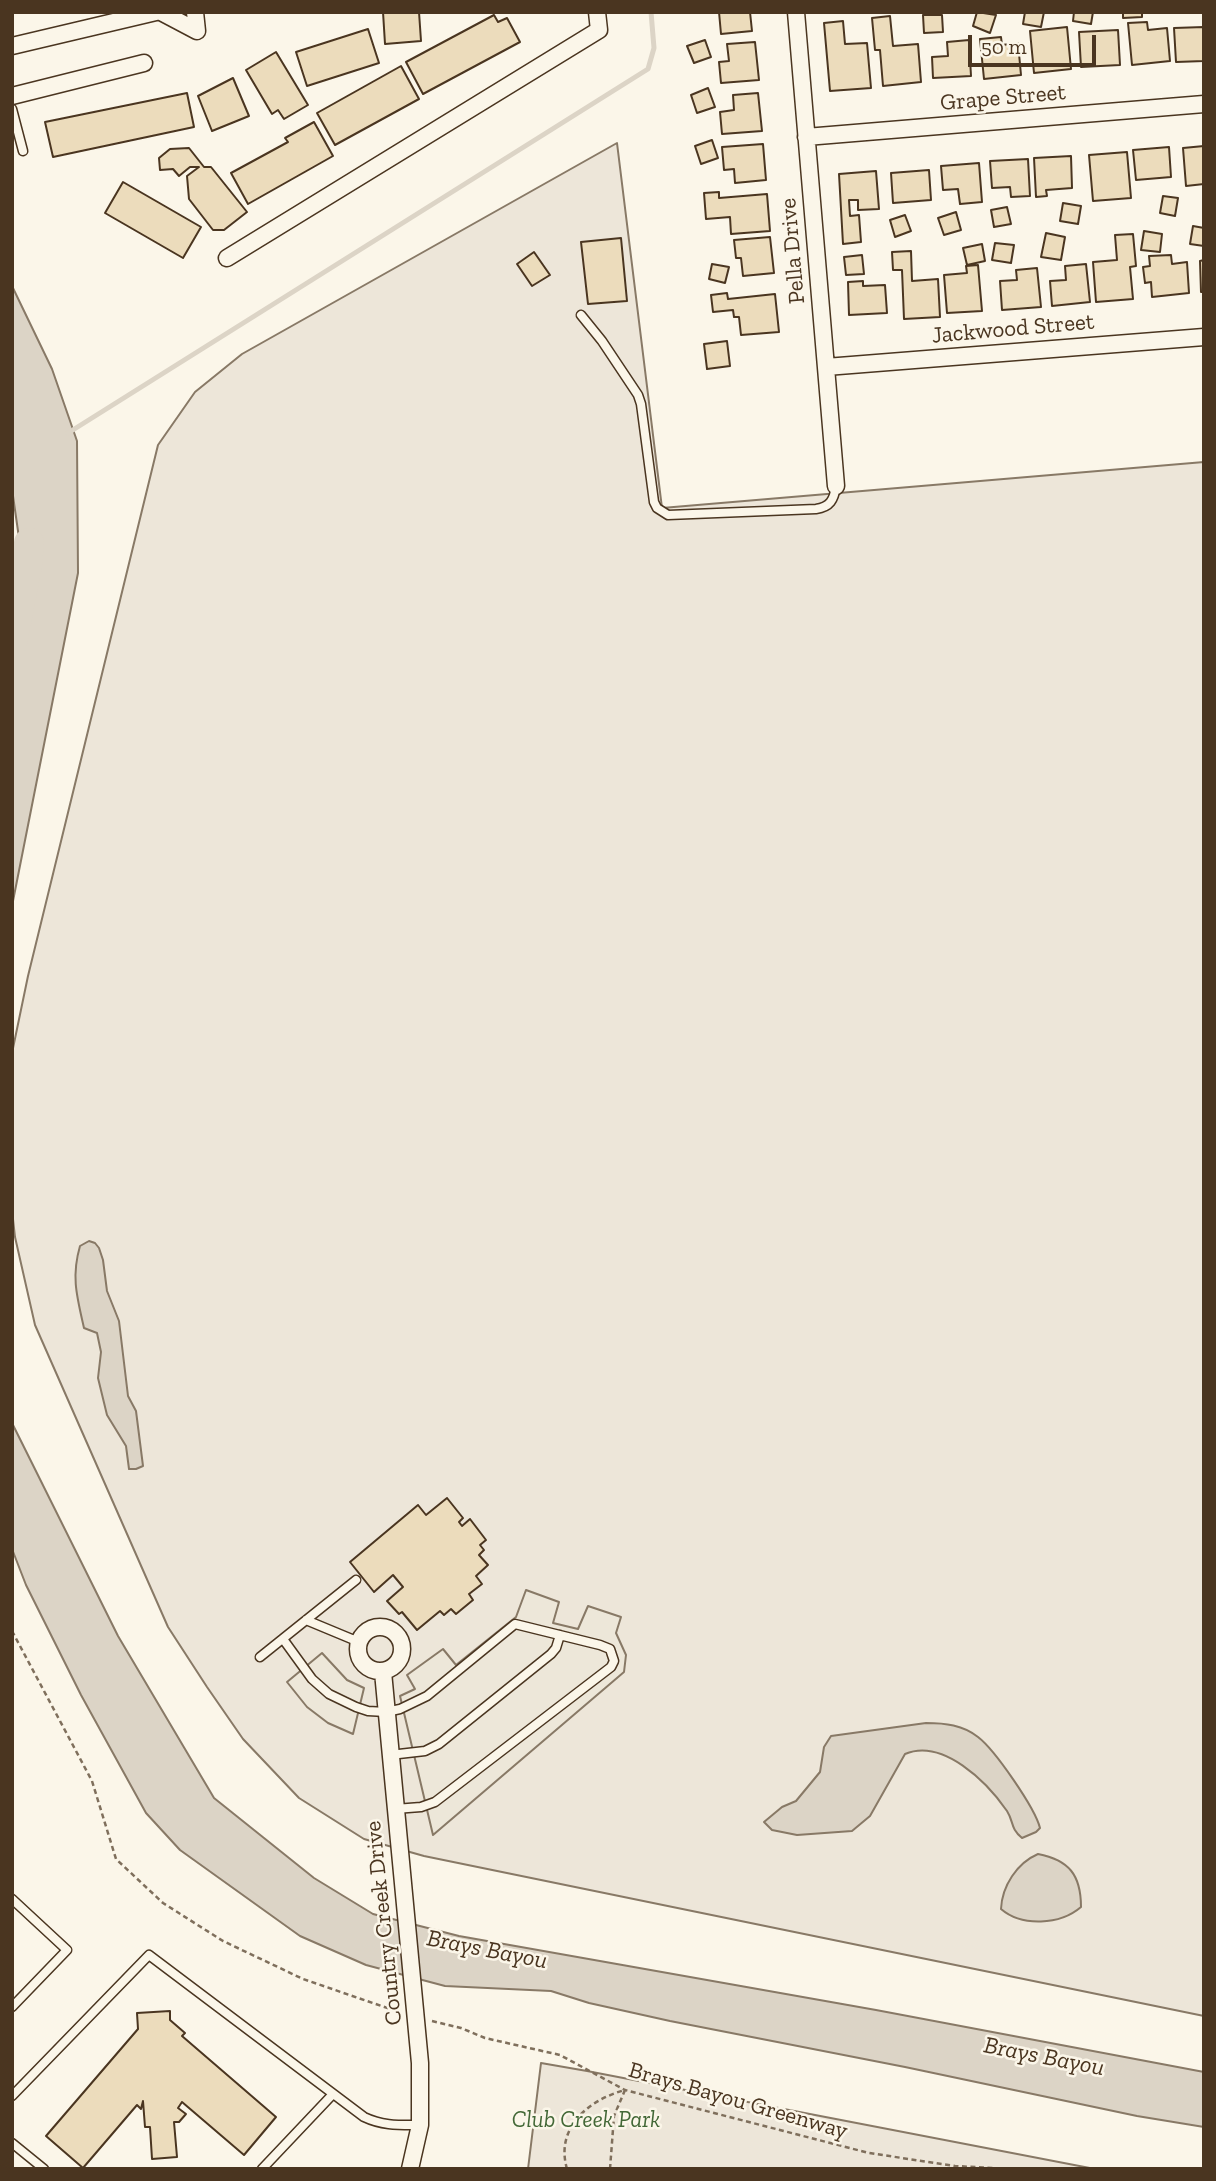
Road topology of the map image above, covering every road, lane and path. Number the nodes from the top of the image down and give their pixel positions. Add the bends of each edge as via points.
1 (156, 12) edge
2 (161, 12) edge
3 (195, 12) edge
4 (597, 12) edge
5 (796, 12) edge
6 (12, 46) edge
7 (144, 63) dead end
8 (12, 96) edge
9 (1204, 104) edge
10 (12, 110) edge
11 (806, 137) junction
12 (23, 151) dead end
13 (227, 258) dead end
14 (581, 315) dead end
15 (1204, 337) edge
16 (826, 367) junction
17 (836, 486) joint
18 (356, 1580) dead end
19 (306, 1620) junction
20 (12, 1631) edge
21 (560, 1635) junction
22 (283, 1639) junction
23 (359, 1642) junction
24 (260, 1657) dead end
25 (383, 1672) junction
26 (386, 1712) junction
27 (390, 1755) junction
28 (395, 1809) junction
29 (12, 1899) edge
30 (12, 2007) edge
31 (410, 2007) junction
32 (425, 2019) dead end
33 (625, 2090) junction
34 (333, 2094) junction
35 (12, 2096) edge
36 (420, 2125) junction
37 (12, 2143) edge
38 (44, 2169) edge
39 (262, 2169) edge
40 (410, 2169) edge
41 (567, 2169) edge
42 (610, 2169) edge
43 (1012, 2169) edge

1 - 6 street
2 - 3 street via 197,31
4 - 13 street via 599,30
5 - 11 street, Pella Drive
7 - 8 street
9 - 11 street, Grape Street
10 - 12 lane
11 - 16 street, Pella Drive
14 - 17 lane via 638,395 653,502 662,513 826,508
15 - 16 street, Jackwood Street
16 - 17 street, Pella Drive
18 - 19 lane
19 - 22 lane
19 - 23 lane
20 - 31 path via 92,1781 116,1859 163,1903 223,1941 303,1979
21 - 26 lane via 515,1624 427,1696
21 - 27 lane via 551,1654 439,1744 425,1751
21 - 28 lane via 610,1650 611,1667 435,1802
22 - 24 lane
22 - 26 lane via 329,1694 368,1711
23 - 25 street via 357,1652 363,1664
23 - 25 street via 365,1632 378,1627 398,1637 400,1658
25 - 26 street, Country Creek Drive
26 - 27 street, Country Creek Drive
27 - 28 street, Country Creek Drive
28 - 31 street, Country Creek Drive
29 - 30 lane via 67,1950
31 - 36 street, Country Creek Drive via 420,2063
32 - 33 path, Brays Bayou Greenway via 560,2055
33 - 41 path via 582,2112 567,2131 563,2155
33 - 42 path via 614,2116
33 - 43 path, Brays Bayou Greenway via 869,2153
34 - 35 lane via 149,1955
34 - 36 lane via 378,2124
34 - 39 lane
36 - 40 street, Country Creek Drive
37 - 38 lane

